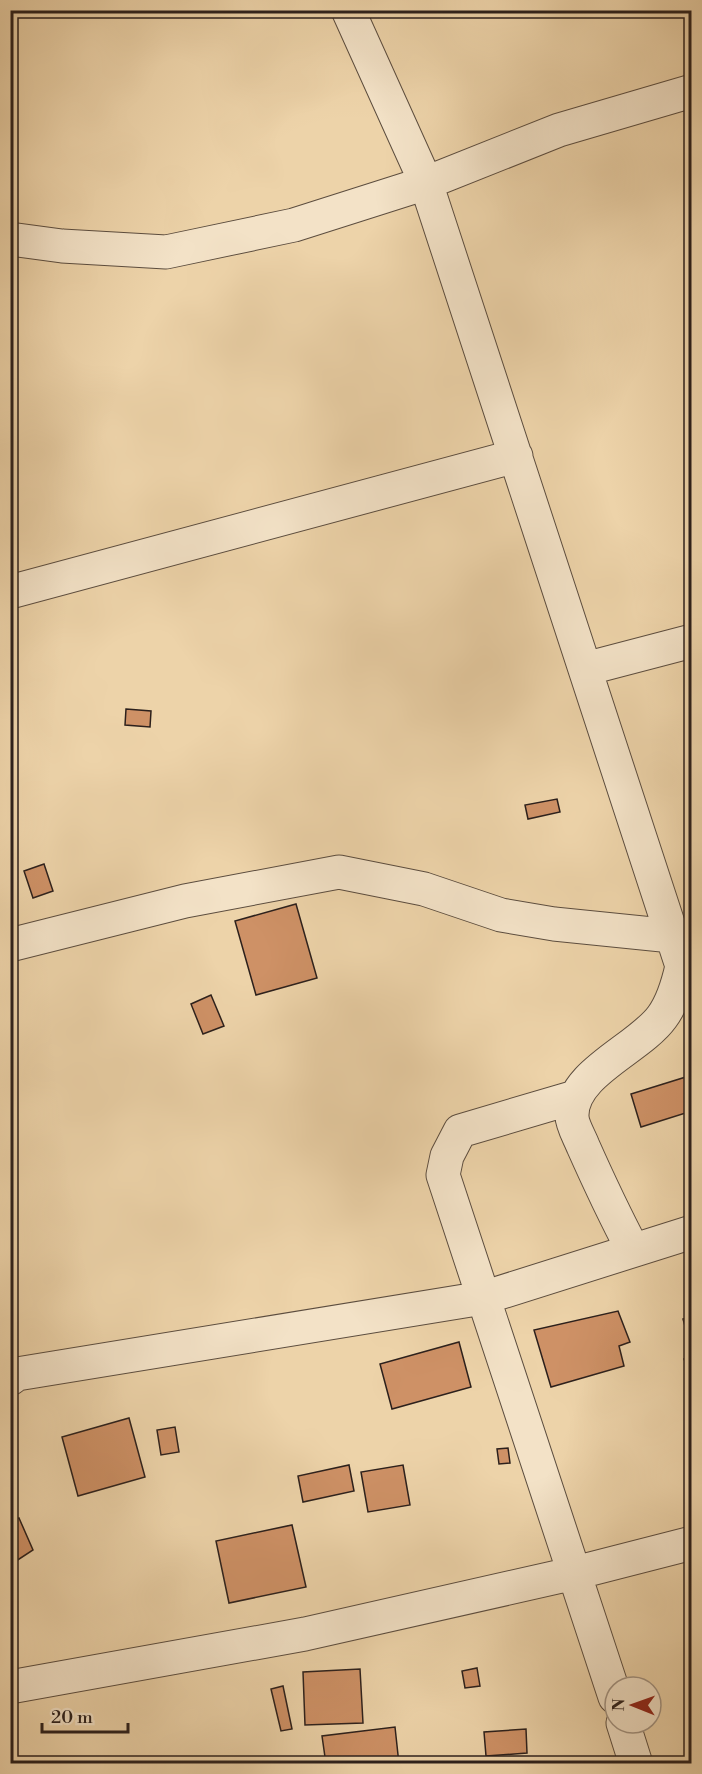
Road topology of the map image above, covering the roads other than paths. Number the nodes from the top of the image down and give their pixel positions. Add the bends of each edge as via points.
1 (348, 10) edge
2 (692, 91) edge
3 (426, 183) junction
4 (10, 239) edge
5 (516, 456) junction
6 (10, 592) edge
7 (692, 641) edge
8 (585, 669) junction
9 (672, 936) junction
10 (10, 945) edge
11 (575, 1097) junction
12 (692, 1232) edge
13 (633, 1250) junction
14 (483, 1298) junction
15 (13, 1372) edge
16 (692, 1543) edge
17 (575, 1573) junction
18 (608, 1675) edge
19 (10, 1687) edge
20 (627, 1735) edge
21 (636, 1764) edge

1 - 3 street
2 - 3 street via 559,130
3 - 4 street via 294,225 166,252
3 - 5 street
5 - 6 street
5 - 8 street
7 - 8 street
8 - 9 street
9 - 10 street via 501,915 424,889 339,872 185,901
9 - 11 street via 682,966 675,993 661,1018 590,1078
11 - 13 street via 571,1118 608,1204
11 - 14 street via 460,1131 447,1156 443,1174
12 - 13 street
13 - 14 street
14 - 15 street
14 - 17 street
16 - 17 street
17 - 18 street
17 - 19 street via 305,1634
20 - 21 street

